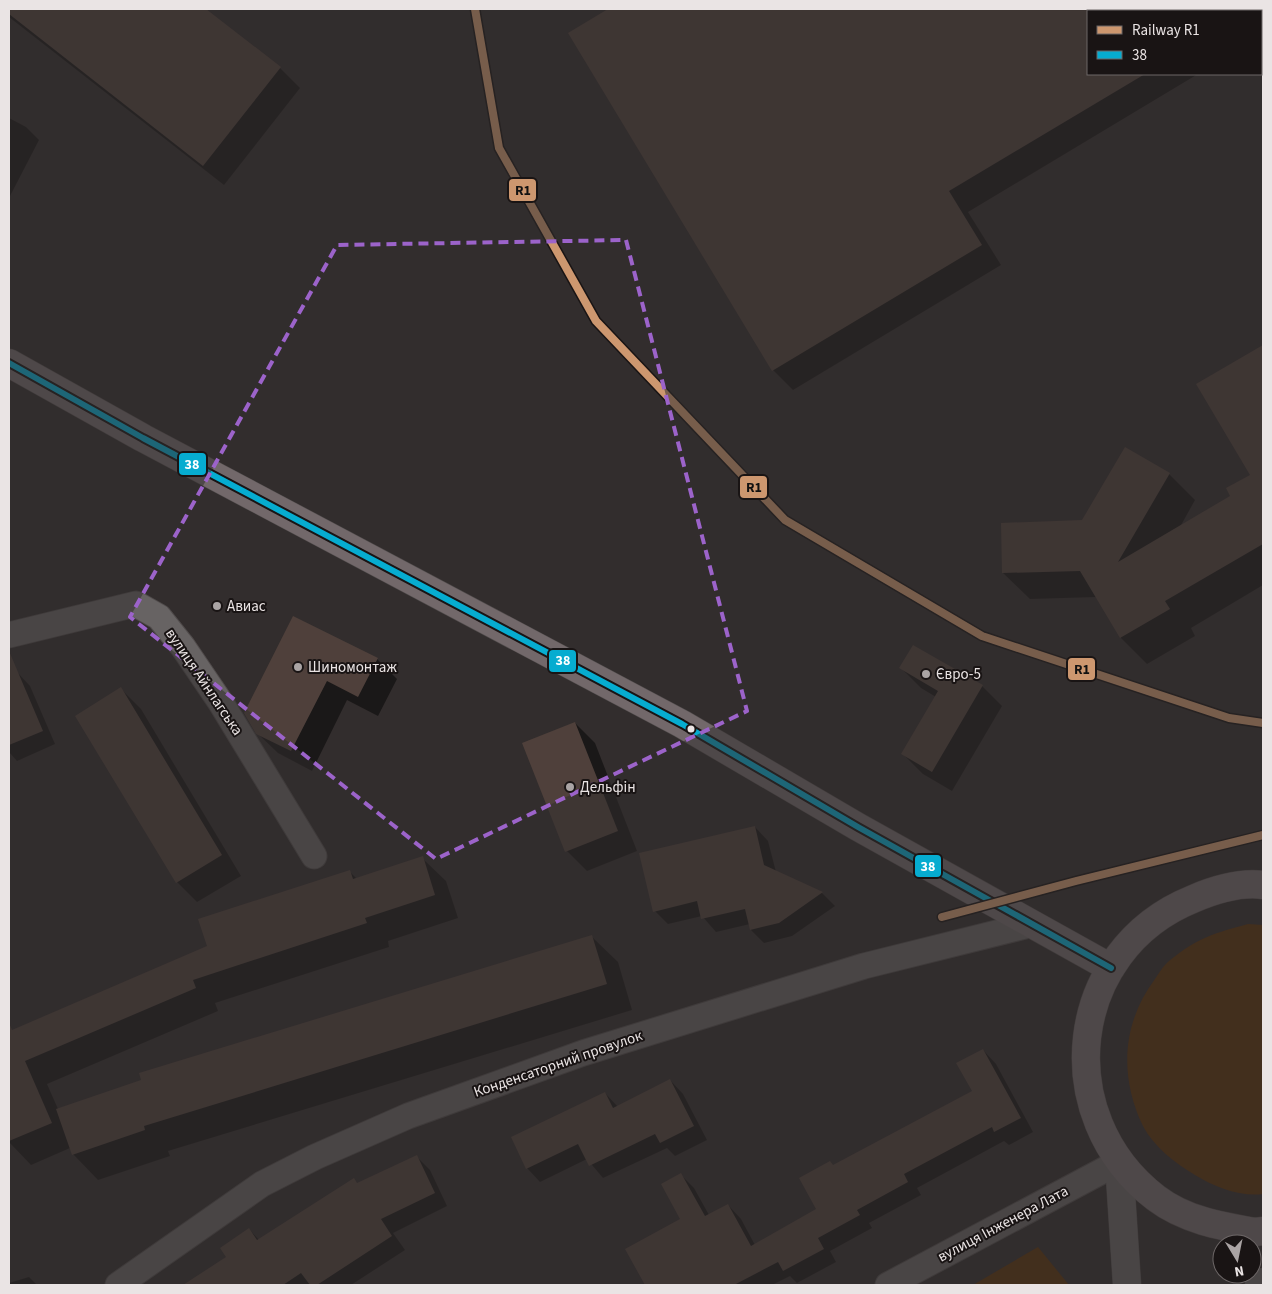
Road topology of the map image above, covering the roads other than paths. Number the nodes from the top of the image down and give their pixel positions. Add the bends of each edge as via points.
1 (10, 367) edge
2 (9, 635) edge
3 (314, 856) dead end
4 (1261, 884) edge
5 (1034, 924) junction
6 (1110, 968) junction
7 (1119, 1162) junction
8 (1263, 1231) edge
9 (1263, 1282) edge
10 (118, 1285) edge
11 (888, 1285) edge
12 (1127, 1285) edge
13 (1259, 1285) edge

1 - 5 main road via 682,724 858,827
2 - 3 street, вулиця Айнлагська via 136,604 159,617 221,703
4 - 6 main road via 1214,890 1173,907 1138,933
5 - 6 main road
5 - 10 street, Конденсаторний провулок via 845,972 583,1054 408,1116 262,1184
6 - 7 main road via 1093,1005 1085,1046 1087,1086 1098,1126
7 - 8 main road via 1156,1199 1203,1223
7 - 11 street, вулиця Інженера Лата
7 - 12 street
9 - 13 street

